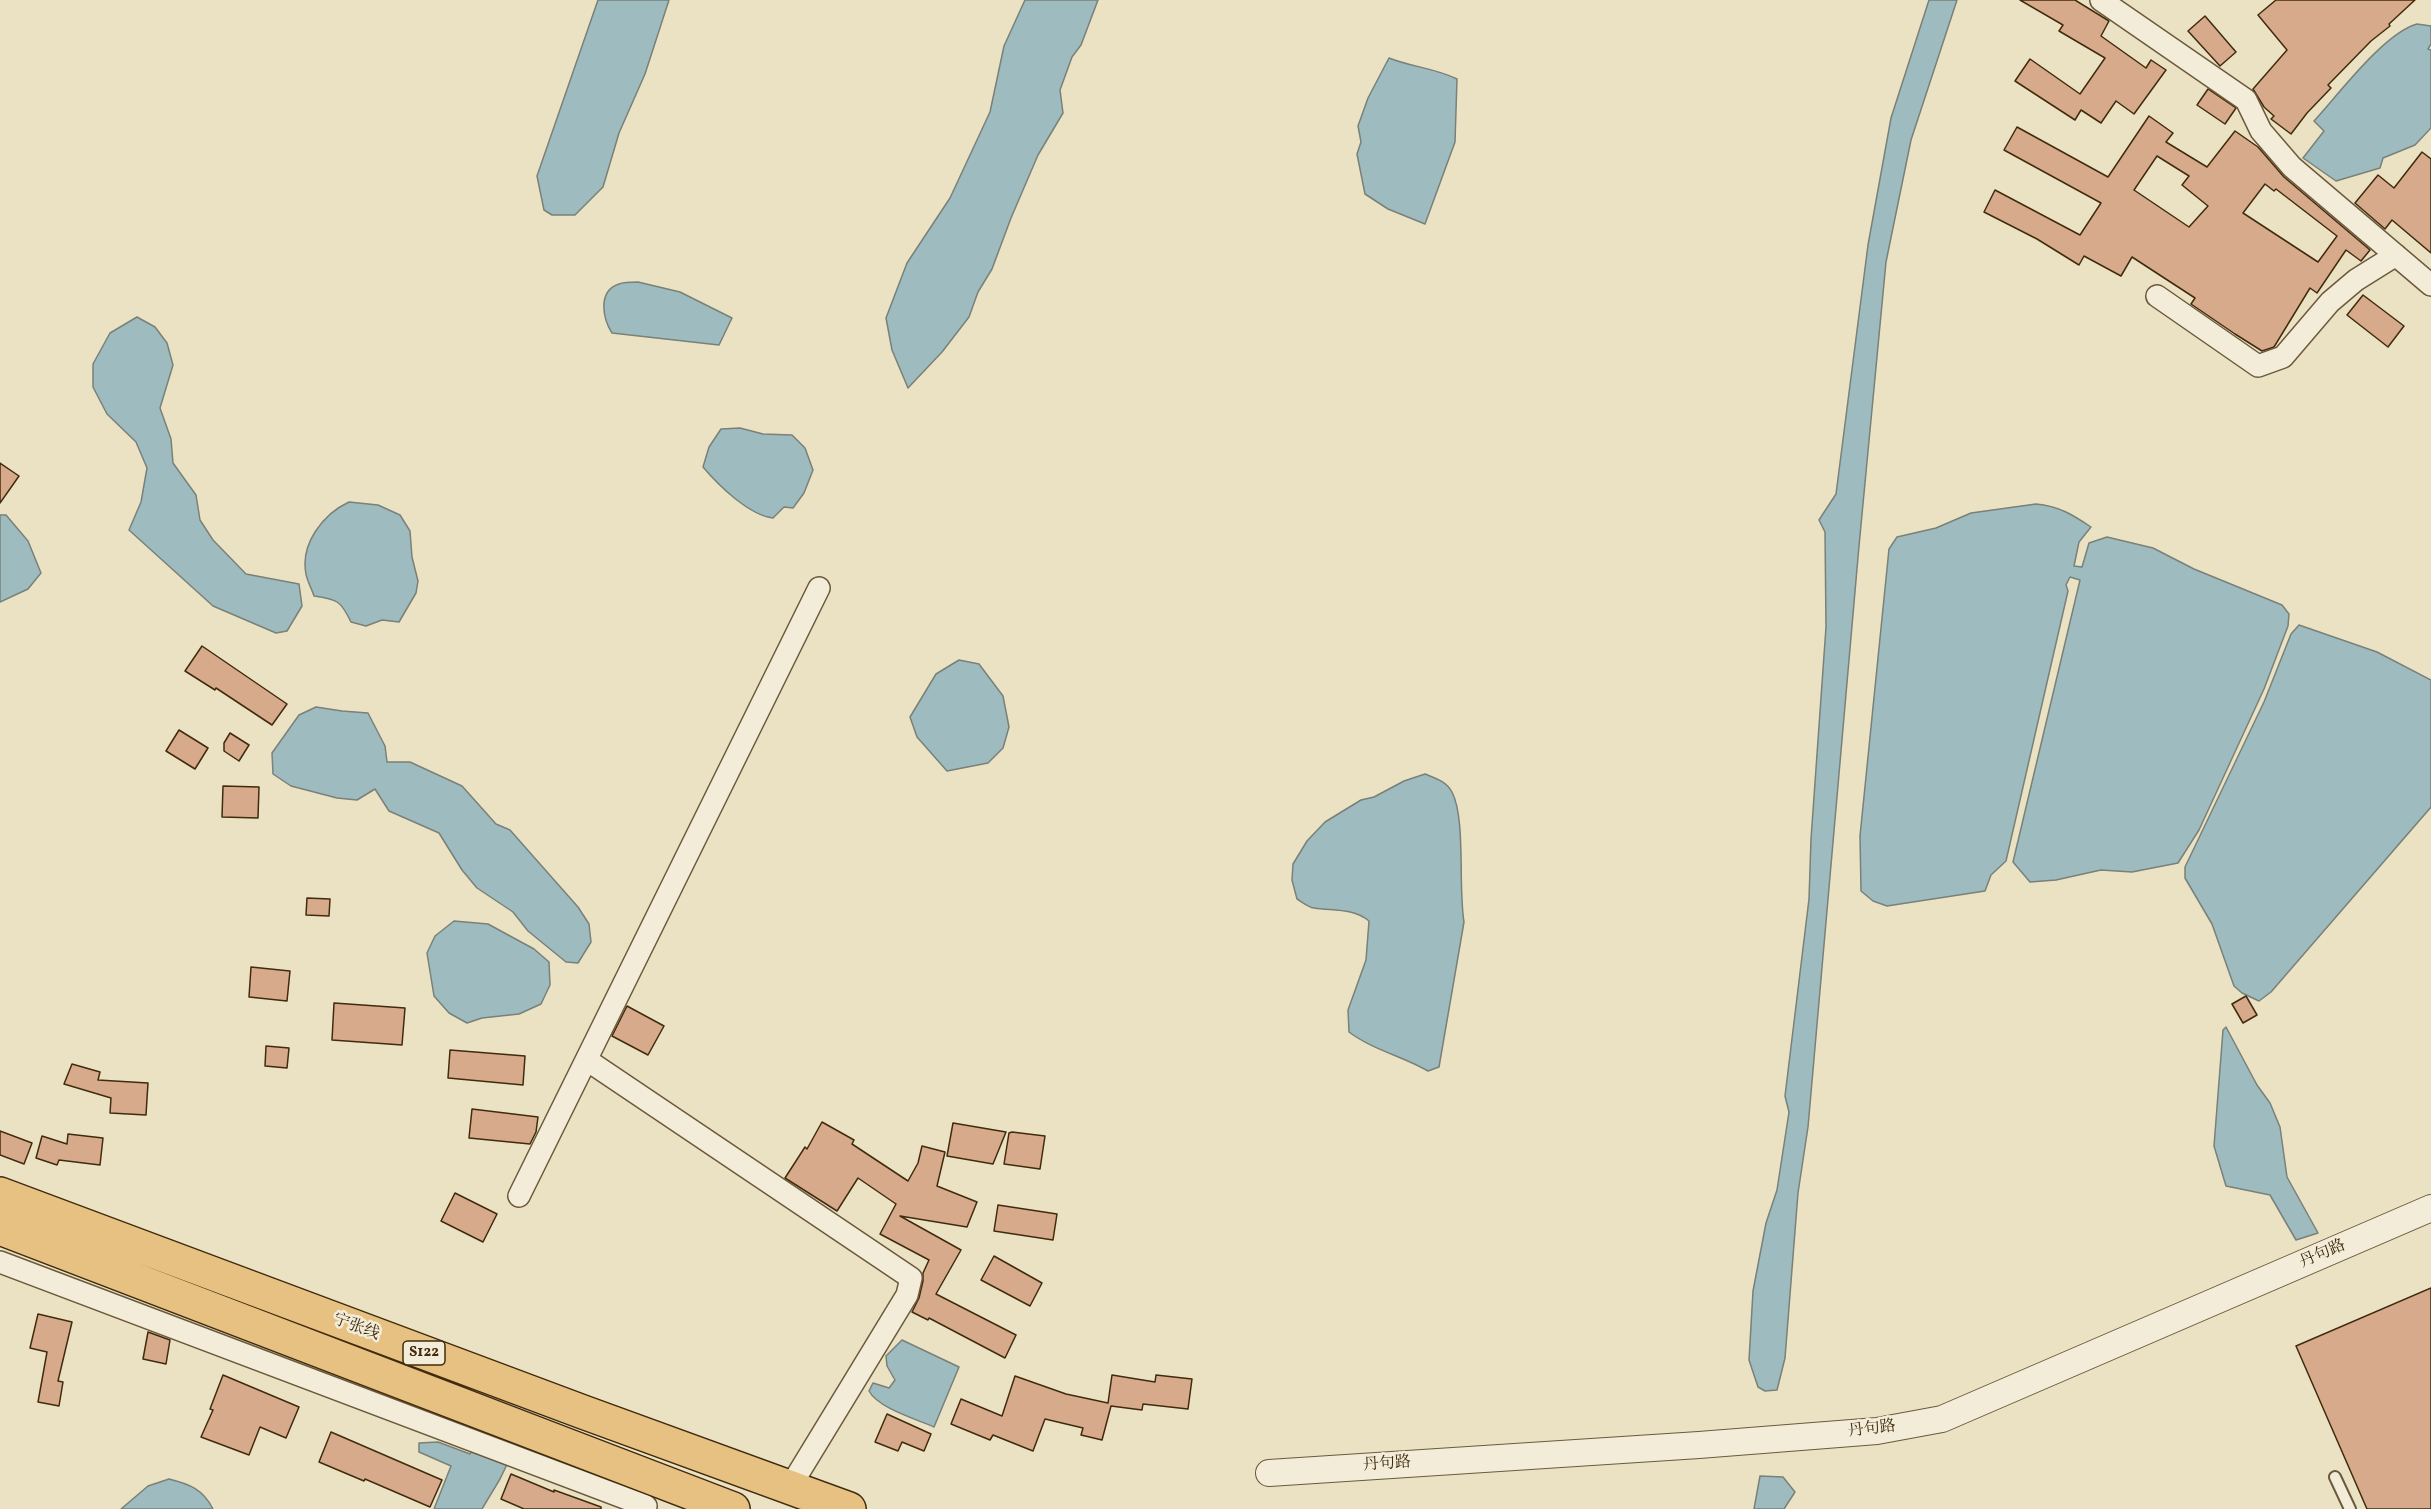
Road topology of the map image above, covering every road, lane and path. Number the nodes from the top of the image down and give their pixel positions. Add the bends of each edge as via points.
1 (2101, 0) edge
2 (2396, 255) junction
3 (2431, 285) edge
4 (2157, 296) dead end
5 (819, 588) dead end
6 (587, 1060) junction
7 (0, 1194) edge
8 (519, 1196) dead end
9 (2431, 1208) edge
10 (0, 1228) edge
11 (0, 1262) edge
12 (1269, 1473) dead end
13 (2335, 1477) dead end
14 (790, 1486) junction
15 (645, 1509) edge
16 (733, 1509) edge
17 (849, 1509) edge
18 (2350, 1509) edge

1 - 2 street via 2246,100 2261,131 2292,167
2 - 3 street
2 - 4 street via 2356,279 2330,302 2283,357 2258,366
5 - 6 street
6 - 8 street
6 - 14 street via 911,1278 907,1295
7 - 14 main road, 宁张线 / S122
9 - 12 street, 丹句路 via 1942,1419 1865,1432
10 - 16 main road, S122
11 - 15 street via 646,1506
13 - 18 lane
14 - 17 main road, 宁张线 / S122

